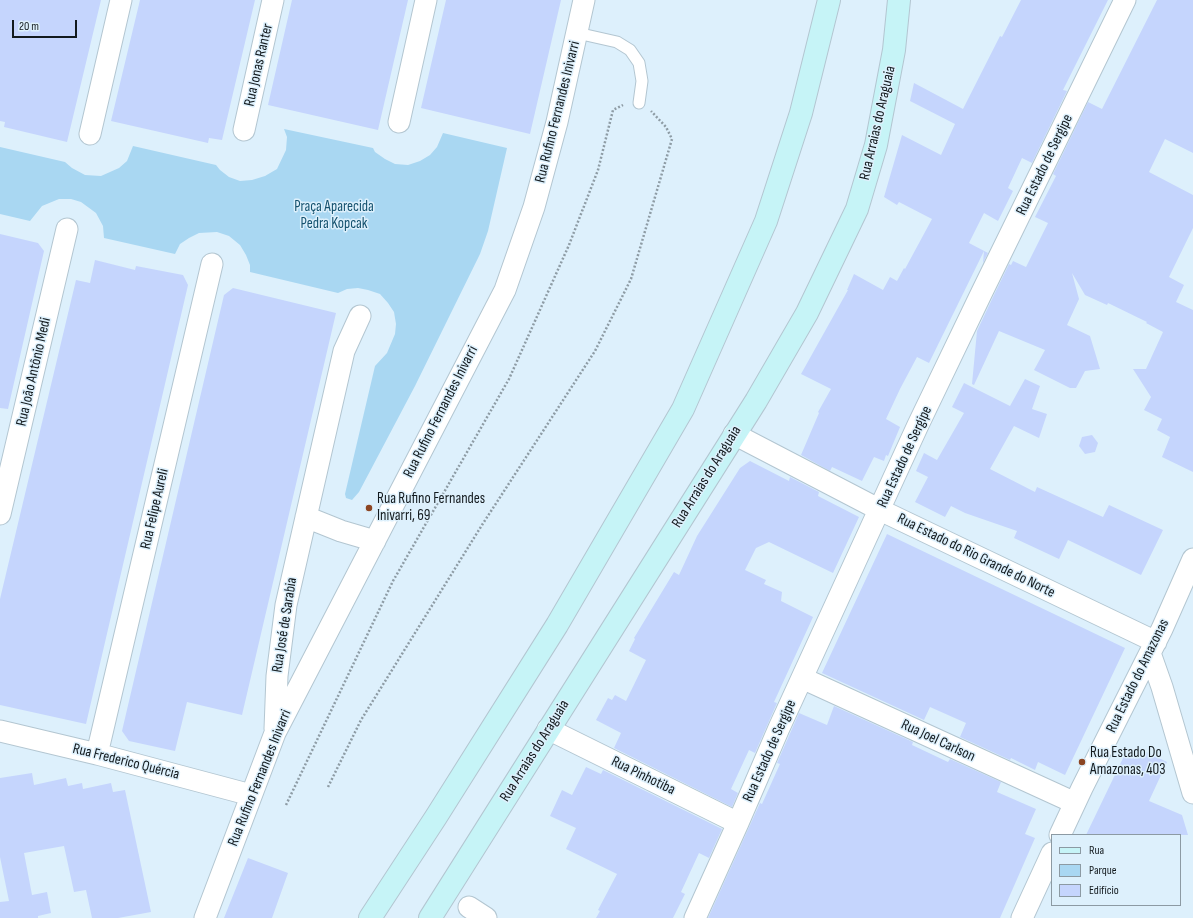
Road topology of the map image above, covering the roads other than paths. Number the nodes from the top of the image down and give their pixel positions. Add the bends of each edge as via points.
1 (121, 0) edge
2 (274, 0) edge
3 (426, 0) edge
4 (584, 0) edge
5 (829, 0) edge
6 (899, 0) edge
7 (1125, 0) edge
8 (577, 33) junction
9 (639, 103) road end
10 (399, 122) dead end
11 (244, 130) dead end
12 (90, 134) dead end
13 (67, 229) dead end
14 (212, 264) dead end
15 (360, 316) dead end
16 (734, 434) junction
17 (880, 510) junction
18 (0, 514) edge
19 (306, 517) junction
20 (375, 541) junction
21 (1193, 559) edge
22 (1153, 648) junction
23 (802, 678) junction
24 (548, 729) junction
25 (0, 731) edge
26 (275, 733) junction
27 (97, 754) junction
28 (1193, 793) edge
29 (251, 795) junction
30 (1075, 803) junction
31 (738, 823) junction
32 (1060, 834) edge
33 (1051, 855) edge
34 (205, 918) edge
35 (370, 918) edge
36 (430, 918) edge
37 (695, 918) edge
38 (1022, 918) edge

1 - 12 street
2 - 11 street, Rua Jonas Ranter
3 - 10 street
4 - 8 street, Rua Rufino Fernandes Inivarri
5 - 35 main road via 801,113 766,221 683,409 557,625
6 - 16 main road, Rua Arraias do Araguaia via 894,50 876,145 857,208 807,313
7 - 17 street, Rua Estado de Sergipe via 918,425
8 - 9 lane via 617,42 630,50 639,63 642,81
8 - 20 street, Rua Rufino Fernandes Inivarri via 558,122 534,207 505,290
13 - 18 street, Rua João Antônio Medi
14 - 27 street, Rua Felipe Aureli
15 - 19 street, Rua José de Sarabia via 344,351
16 - 17 street, Rua Estado do Rio Grande do Norte
16 - 24 main road, Rua Arraias do Araguaia
17 - 22 street, Rua Estado do Rio Grande do Norte
17 - 23 street, Rua Estado de Sergipe
19 - 20 street
19 - 26 street, Rua José de Sarabia via 286,605 277,676
20 - 26 street, Rua Rufino Fernandes Inivarri
21 - 22 street, Rua Estado do Amazonas
22 - 28 street
22 - 30 street, Rua Estado do Amazonas
23 - 30 street, Rua Joel Carlson
23 - 31 street, Rua Estado de Sergipe
24 - 31 street, Rua Pinhotiba
24 - 36 main road, Rua Arraias do Araguaia
25 - 27 street, Rua Frederico Quércia
26 - 29 street, Rua Rufino Fernandes Inivarri
27 - 29 street, Rua Frederico Quércia
29 - 34 street, Rua Rufino Fernandes Inivarri
30 - 32 street, Rua Estado do Amazonas
31 - 37 street, Rua Estado de Sergipe
33 - 38 street

